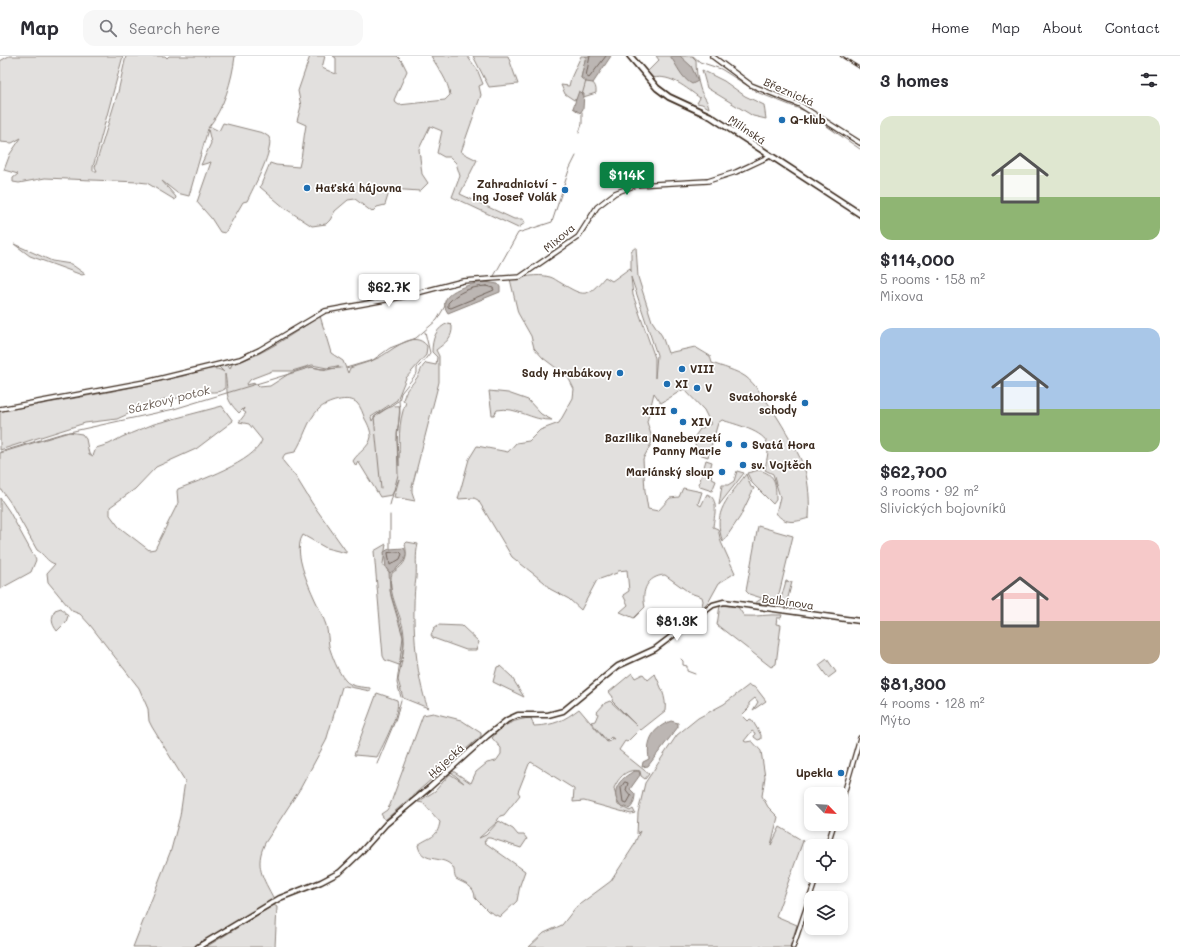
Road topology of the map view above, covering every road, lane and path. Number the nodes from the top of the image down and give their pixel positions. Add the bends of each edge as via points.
1 (630, 56) edge
2 (712, 56) edge
3 (860, 143) edge
4 (770, 156) junction
5 (860, 214) edge
6 (0, 409) edge
7 (713, 605) joint
8 (860, 621) edge
9 (860, 738) edge
10 (846, 787) edge
11 (815, 883) edge
12 (198, 947) edge
13 (793, 947) edge

1 - 4 main road, Milínská via 657,88 669,97 710,116
2 - 3 street, Březnická via 750,85 800,105
4 - 5 main road, Milínská
4 - 6 street, Mixova via 708,181 636,185 615,192 597,207 573,242 523,276 464,281 402,297 325,311 240,360 150,381
7 - 8 main road, Balbínova via 724,602
7 - 12 main road, Hájecká via 655,649 618,666 563,711 548,715 518,715 507,720 386,824 340,872 280,898
9 - 10 street
11 - 13 street

